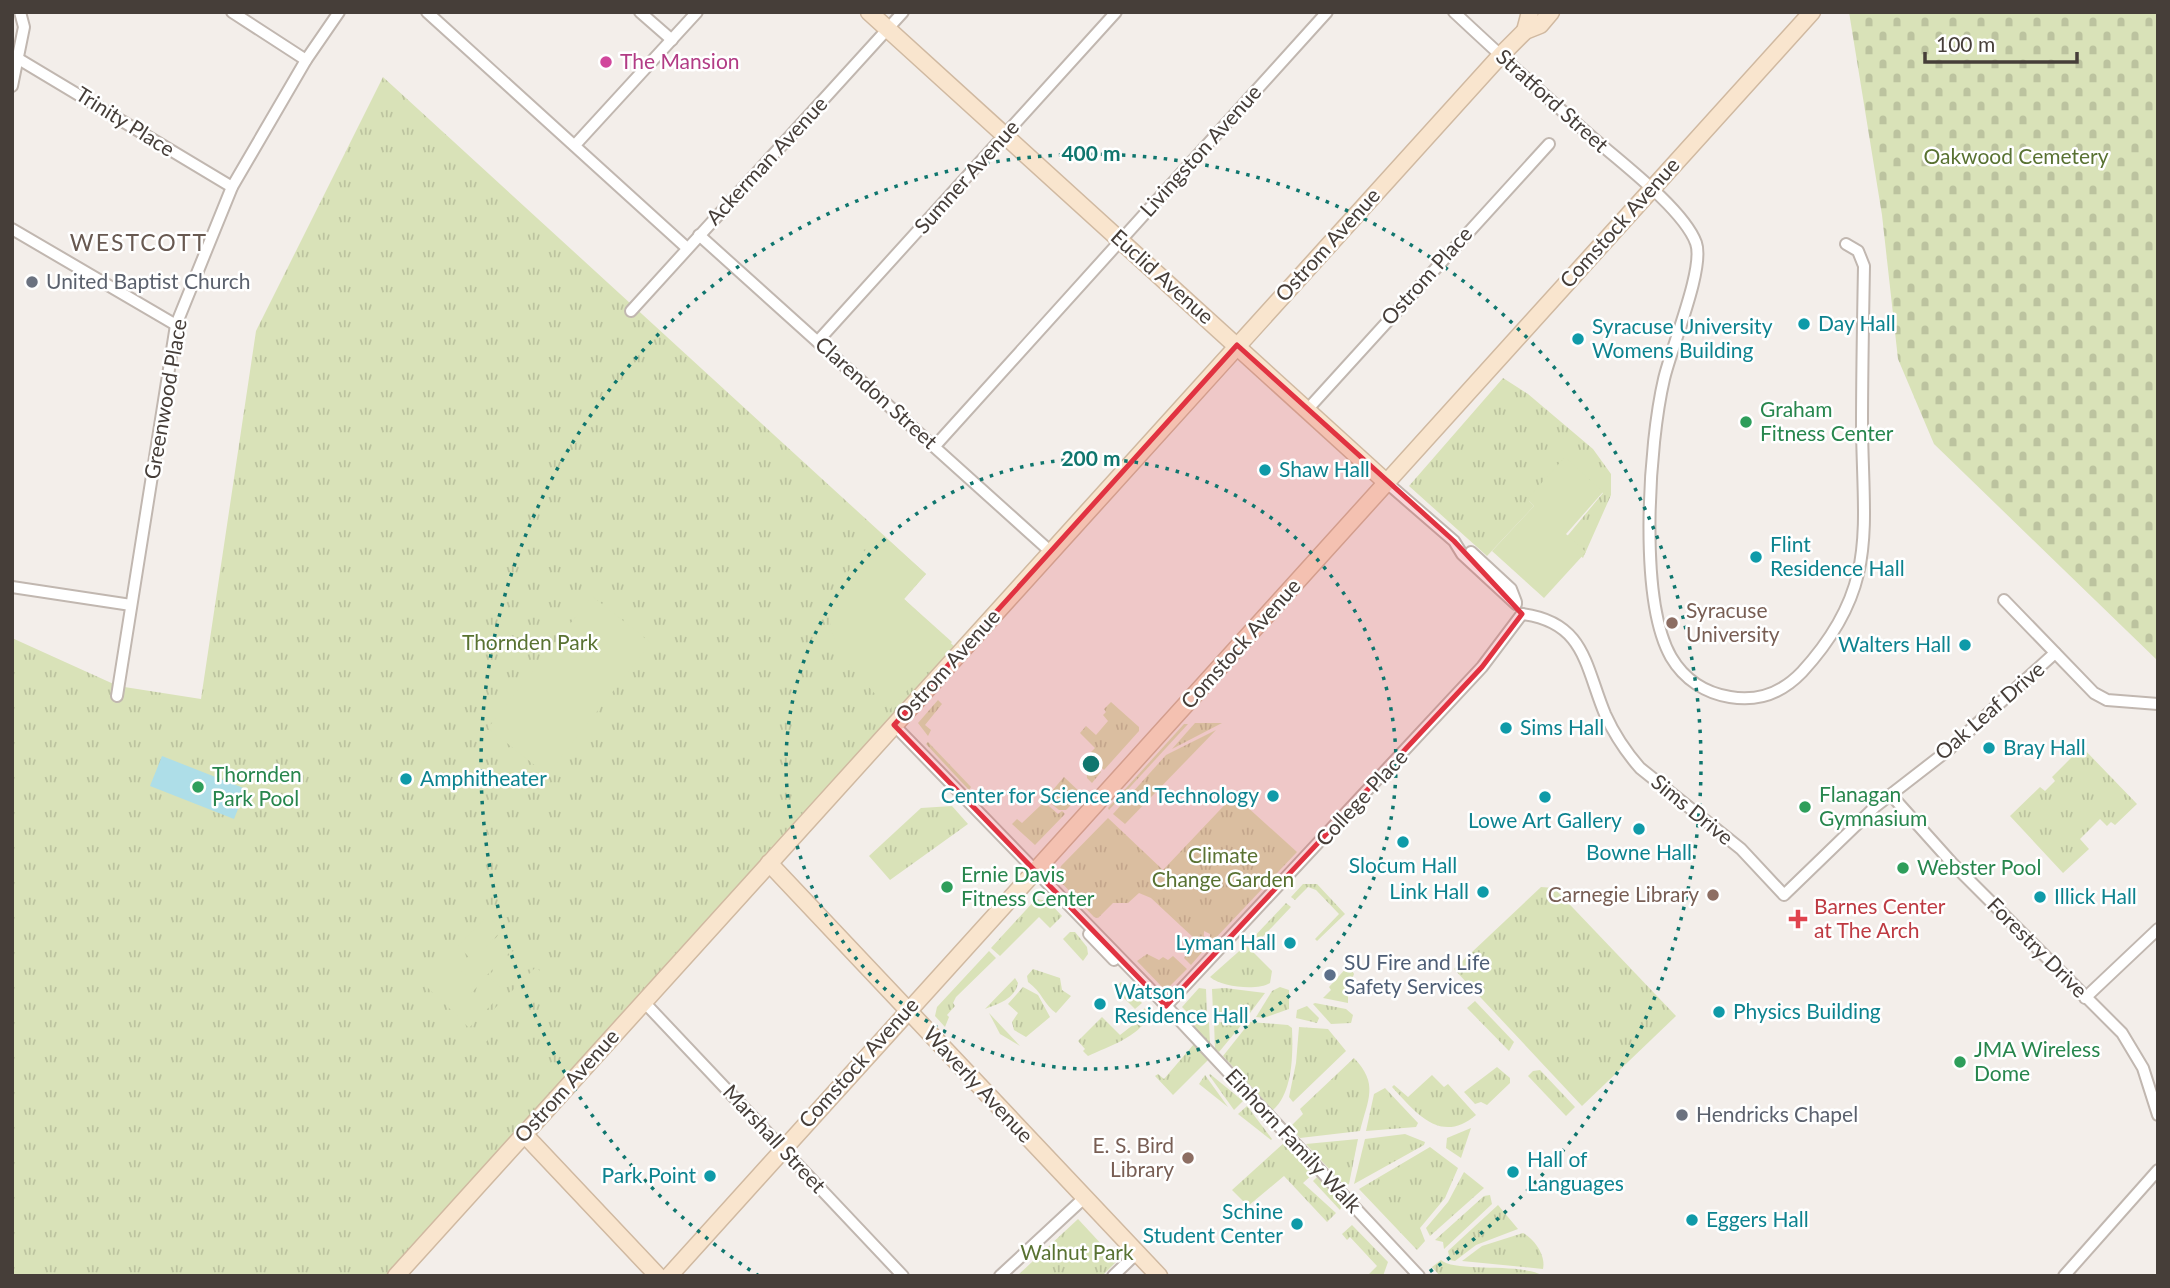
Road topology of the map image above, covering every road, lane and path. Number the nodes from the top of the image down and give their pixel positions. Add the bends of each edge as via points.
1 (20, 12) edge
2 (232, 12) edge
3 (339, 12) edge
4 (427, 12) edge
5 (640, 12) edge
6 (697, 12) edge
7 (869, 12) edge
8 (903, 12) edge
9 (1116, 12) edge
10 (1327, 12) edge
11 (1454, 12) edge
12 (1530, 12) edge
13 (1551, 12) edge
14 (1812, 12) edge
15 (888, 29) junction
16 (1525, 31) junction
17 (671, 40) junction
18 (1500, 55) junction
19 (17, 58) junction
20 (306, 60) junction
21 (12, 86) edge
22 (1005, 134) junction
23 (1549, 144) dead end
24 (575, 145) junction
25 (232, 187) junction
26 (1651, 190) junction
27 (12, 229) edge
28 (699, 235) junction
29 (1121, 240) junction
30 (1846, 244) dead end
31 (687, 248) junction
32 (631, 311) dead end
33 (176, 325) junction
34 (818, 341) junction
35 (1237, 345) junction
36 (1307, 410) junction
37 (935, 446) junction
38 (1386, 482) junction
39 (1051, 552) junction
40 (12, 587) edge
41 (2004, 600) dead end
42 (131, 606) junction
43 (1519, 609) junction
44 (2055, 653) junction
45 (117, 696) dead end
46 (2158, 704) edge
47 (894, 725) junction
48 (1892, 796) junction
49 (769, 863) junction
50 (1035, 870) junction
51 (2158, 929) edge
52 (2085, 998) junction
53 (645, 1002) junction
54 (1166, 1006) junction
55 (907, 1009) junction
56 (2157, 1110) edge
57 (524, 1134) junction
58 (783, 1148) junction
59 (2156, 1178) edge
60 (1084, 1198) junction
61 (1137, 1253) junction
62 (396, 1276) edge
63 (658, 1276) edge
64 (669, 1276) edge
65 (903, 1276) edge
66 (1000, 1276) edge
67 (1113, 1276) edge
68 (1159, 1276) edge
69 (1419, 1276) edge
70 (2064, 1276) edge

1 - 19 street via 24,27
2 - 20 street
3 - 20 street, Greenwood Place
4 - 24 street
5 - 17 street
6 - 17 street
7 - 15 street, Euclid Avenue
8 - 15 street, Ackerman Avenue
9 - 22 street, Sumner Avenue
10 - 29 street, Livingston Avenue
11 - 18 street, Stratford Street
12 - 16 street
13 - 16 street, Ostrom Avenue via 1540,25
14 - 26 street, Comstock Avenue
15 - 22 street, Euclid Avenue
15 - 28 street, Ackerman Avenue
16 - 18 street, Ostrom Avenue
17 - 24 street
18 - 26 street, Stratford Street
18 - 35 street, Ostrom Avenue
19 - 21 street
19 - 25 street, Trinity Place
20 - 25 street, Greenwood Place
22 - 29 street, Euclid Avenue
22 - 34 street, Sumner Avenue
23 - 36 street, Ostrom Place
24 - 31 street
25 - 33 street, Greenwood Place
26 - 30 street, Stratford Street via 1681,219 1698,247 1698,263 1655,422 1654,593 1661,632 1672,657 1688,678 1719,696 1757,698 1793,681 1832,635 1859,572 1866,521 1864,266 1858,251
26 - 38 street, Comstock Avenue
27 - 33 street
28 - 31 street, Ackerman Avenue
28 - 34 street, Clarendon Street
29 - 35 street, Euclid Avenue
29 - 37 street, Livingston Avenue
31 - 32 street, Ackerman Avenue
33 - 42 street, Greenwood Place
34 - 37 street, Clarendon Street
35 - 36 street, Euclid Avenue
35 - 39 street, Ostrom Avenue
36 - 38 street, Euclid Avenue
37 - 39 street, Clarendon Street
38 - 43 street, Euclid Avenue via 1454,541
38 - 50 street, Comstock Avenue
39 - 47 street, Ostrom Avenue
40 - 42 street
41 - 44 street
42 - 45 street, Greenwood Place
43 - 48 street, Sims Drive via 1569,634 1580,646 1605,714 1628,754 1741,849 1784,895
43 - 54 street, College Place via 1474,676
44 - 46 street via 2094,693 2107,700
44 - 48 street, Oak Leaf Drive
47 - 49 street, Ostrom Avenue
47 - 50 street, Einhorn Family Walk
48 - 52 street, Forestry Drive
49 - 53 street, Ostrom Avenue
49 - 55 street, Waverly Avenue
50 - 54 street, Einhorn Family Walk
50 - 55 street, Comstock Avenue
51 - 52 street
52 - 56 street, Forestry Drive via 2135,1051
53 - 57 street, Ostrom Avenue
53 - 58 street, Marshall Street
54 - 69 street, Einhorn Family Walk
55 - 58 street, Comstock Avenue
55 - 60 street, Waverly Avenue
57 - 62 street, Ostrom Avenue
57 - 63 street
58 - 64 street, Comstock Avenue
58 - 65 street, Marshall Street
59 - 70 street
60 - 61 street, Waverly Avenue
60 - 66 street
61 - 67 street
61 - 68 street, Waverly Avenue

